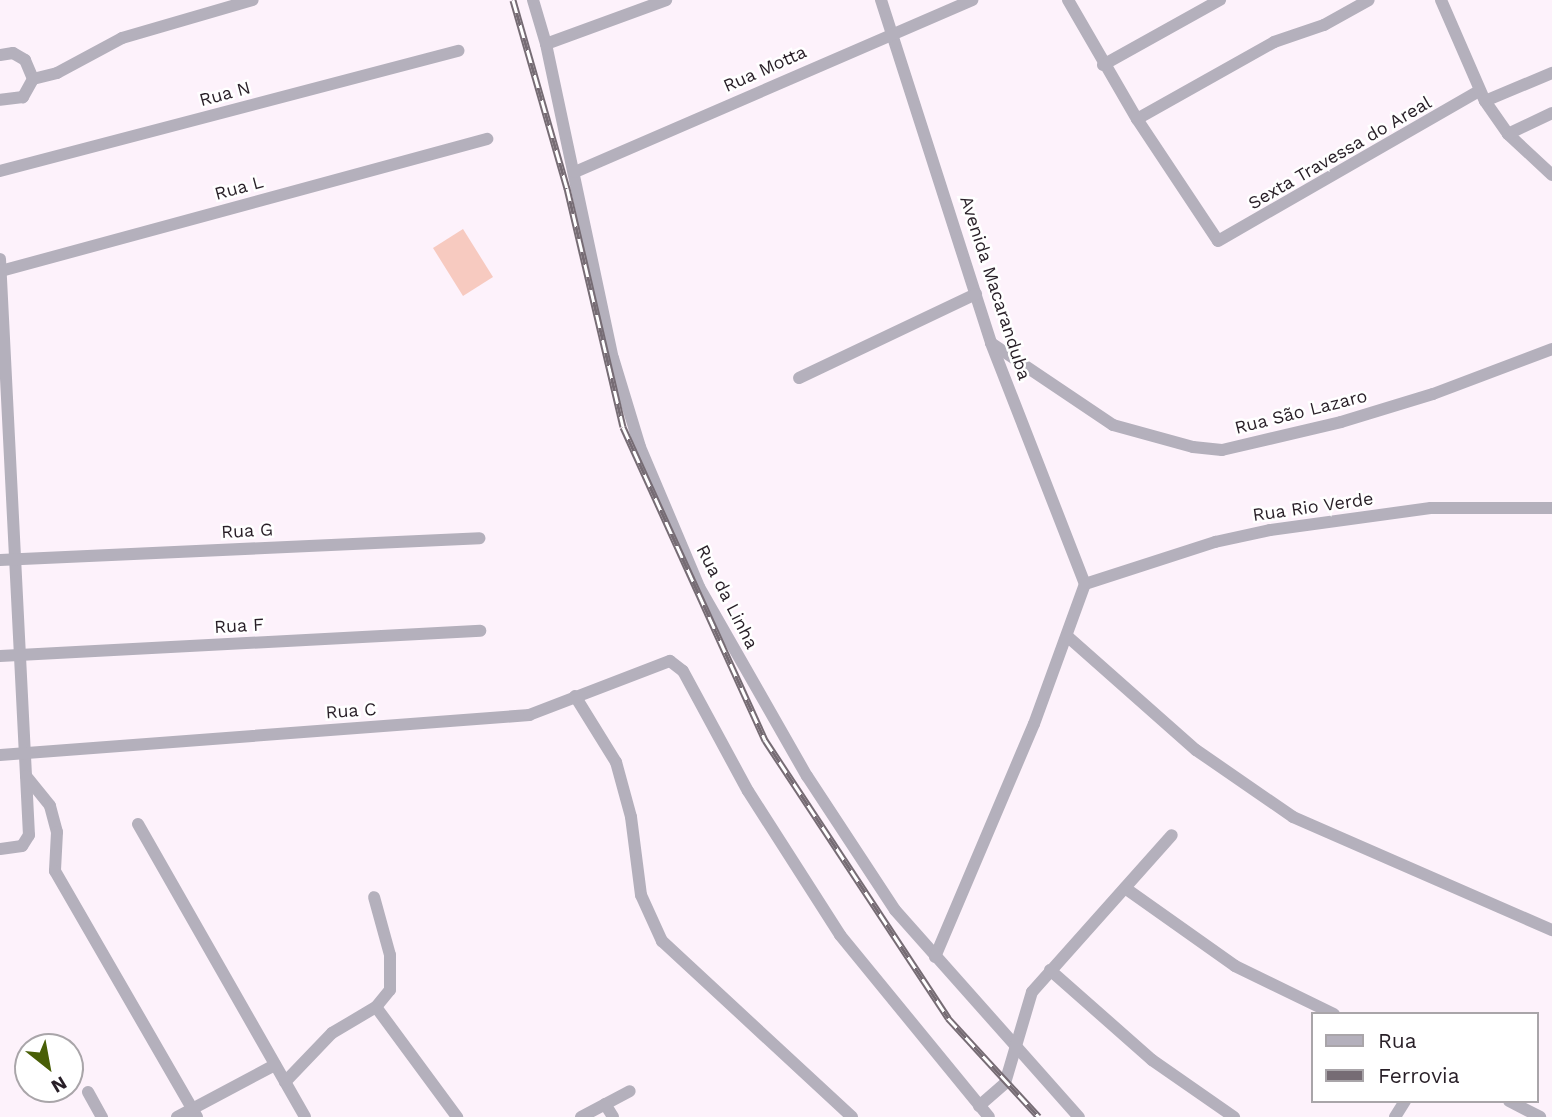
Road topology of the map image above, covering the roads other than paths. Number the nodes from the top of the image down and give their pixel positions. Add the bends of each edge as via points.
1 (219, 0) edge
2 (253, 0) edge
3 (533, 0) edge
4 (666, 0) edge
5 (881, 0) edge
6 (972, 0) edge
7 (1068, 0) edge
8 (1220, 0) edge
9 (1369, 0) edge
10 (1441, 0) edge
11 (193, 14) junction
12 (894, 32) junction
13 (546, 44) junction
14 (459, 51) dead end
15 (0, 55) edge
16 (1103, 65) junction
17 (1552, 73) edge
18 (33, 79) junction
19 (1482, 96) junction
20 (0, 100) edge
21 (1552, 113) edge
22 (1137, 119) junction
23 (1508, 134) junction
24 (486, 139) dead end
25 (0, 171) edge
26 (575, 172) junction
27 (1552, 175) edge
28 (1, 265) edge
29 (976, 294) junction
30 (991, 343) junction
31 (1552, 349) edge
32 (799, 378) dead end
33 (6, 464) edge
34 (1552, 508) edge
35 (480, 538) dead end
36 (15, 559) junction
37 (0, 560) edge
38 (1086, 584) junction
39 (480, 631) dead end
40 (1067, 636) junction
41 (20, 655) junction
42 (0, 656) edge
43 (575, 696) junction
44 (25, 754) junction
45 (0, 755) edge
46 (26, 776) junction
47 (138, 824) dead end
48 (1172, 835) dead end
49 (0, 849) edge
50 (1125, 888) junction
51 (374, 897) dead end
52 (1552, 930) edge
53 (935, 957) junction
54 (1050, 970) junction
55 (376, 1007) junction
56 (1330, 1012) edge
57 (1018, 1052) junction
58 (275, 1065) junction
59 (285, 1082) junction
60 (630, 1091) dead end
61 (88, 1092) dead end
62 (1513, 1103) edge
63 (606, 1104) junction
64 (979, 1106) junction
65 (195, 1114) edge
66 (102, 1117) edge
67 (177, 1117) edge
68 (305, 1117) edge
69 (457, 1117) edge
70 (581, 1117) edge
71 (613, 1117) edge
72 (852, 1117) edge
73 (989, 1117) edge
74 (1079, 1117) edge
75 (1234, 1117) edge
76 (1540, 1117) edge

1 - 11 street
2 - 11 street
3 - 13 street, Rua da Linha
4 - 13 street
5 - 12 street, Avenida Macaranduba
6 - 12 street, Rua Motta
7 - 16 street
8 - 16 street
9 - 22 street via 1324,25 1274,42
10 - 19 street
11 - 18 street via 122,38 57,73
12 - 26 street, Rua Motta
12 - 29 street, Avenida Macaranduba
13 - 26 street, Rua da Linha
14 - 25 street, Rua N
15 - 18 street via 13,53 25,60
16 - 22 street
17 - 19 street, Sexta Travessa do Areal
18 - 20 street via 23,97
19 - 22 street, Sexta Travessa do Areal via 1218,241
19 - 23 street
21 - 23 street
23 - 27 street
24 - 28 street, Rua L
26 - 53 street, Rua da Linha via 613,358 640,447 699,587 807,776 895,910
28 - 33 street
29 - 30 street, Avenida Macaranduba
29 - 32 street
30 - 31 street, Rua São Lazaro via 1113,425 1193,447 1222,450 1433,394
30 - 38 street, Avenida Macaranduba
33 - 36 street
34 - 38 street, Rua Rio Verde via 1444,507 1270,530 1215,542
35 - 36 street, Rua G
36 - 37 street, Rua G
36 - 41 street
38 - 40 street
39 - 41 street, Rua F
40 - 52 street via 1196,750 1293,817
40 - 53 street
41 - 42 street, Rua F
41 - 44 street
43 - 44 street, Rua C via 529,715
43 - 64 street, Rua C via 670,661 683,671 748,791 839,934
43 - 72 street via 616,762 631,817 641,895 662,941
44 - 45 street, Rua C
44 - 46 street
46 - 49 street via 29,835 22,846
46 - 65 street via 52,814 57,832 55,871
47 - 58 street
48 - 50 street
50 - 54 street
50 - 56 street via 1235,966
51 - 55 street via 390,955 392,982
53 - 57 street, Rua da Linha
54 - 57 street via 1026,1006
54 - 75 street via 1152,1060
55 - 59 street via 332,1033
55 - 69 street
57 - 64 street via 1005,1083
57 - 74 street, Rua da Linha
58 - 59 street
58 - 65 street
59 - 68 street
60 - 63 street
61 - 66 street
62 - 76 street
63 - 70 street
63 - 71 street
64 - 73 street
65 - 67 street

